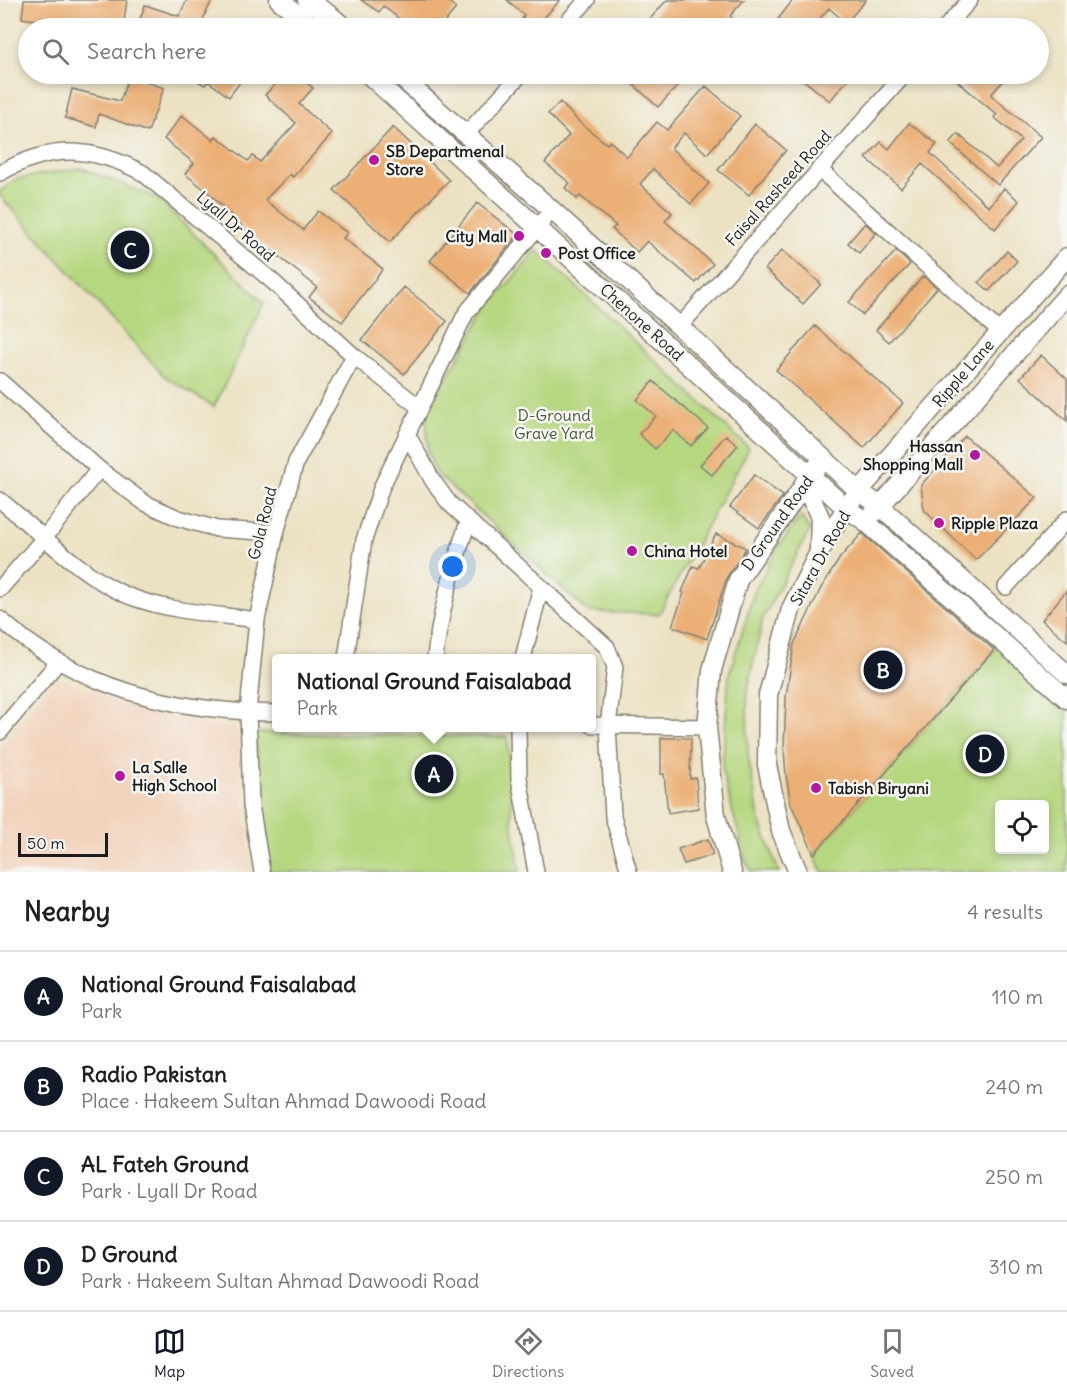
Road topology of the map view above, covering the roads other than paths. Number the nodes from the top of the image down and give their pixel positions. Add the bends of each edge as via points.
1 (279, 0) edge
2 (307, 0) edge
3 (587, 0) edge
4 (970, 0) edge
5 (302, 18) edge
6 (331, 18) edge
7 (571, 18) edge
8 (954, 18) edge
9 (379, 84) edge
10 (409, 84) edge
11 (512, 84) edge
12 (896, 84) edge
13 (467, 133) junction
14 (819, 169) junction
15 (0, 173) edge
16 (552, 210) junction
17 (538, 227) junction
18 (1067, 257) edge
19 (1067, 295) edge
20 (679, 327) junction
21 (999, 332) junction
22 (354, 356) junction
23 (0, 381) edge
24 (419, 407) junction
25 (406, 434) junction
26 (823, 459) junction
27 (99, 469) junction
28 (807, 479) junction
29 (859, 491) junction
30 (0, 500) edge
31 (880, 506) junction
32 (846, 508) junction
33 (1067, 519) edge
34 (468, 522) junction
35 (865, 522) junction
36 (276, 532) junction
37 (45, 537) junction
38 (818, 554) junction
39 (541, 587) junction
40 (1006, 587) dead end
41 (0, 589) edge
42 (0, 619) edge
43 (257, 620) junction
44 (346, 654) edge
45 (436, 654) edge
46 (524, 654) edge
47 (58, 662) junction
48 (1067, 674) edge
49 (1067, 699) edge
50 (248, 712) junction
51 (272, 713) edge
52 (596, 725) edge
53 (608, 726) junction
54 (707, 727) junction
55 (0, 732) edge
56 (518, 732) edge
57 (730, 871) edge
58 (262, 872) edge
59 (536, 872) edge
60 (629, 872) edge
61 (798, 872) edge

1 - 5 street
2 - 6 street
3 - 7 street
4 - 8 street
9 - 17 street, Chenone Road
10 - 13 street, Chenone Road
11 - 13 street
12 - 14 street, Faisal Rasheed Road
13 - 16 street, Chenone Road
14 - 20 street, Faisal Rasheed Road
14 - 21 street
15 - 22 street, Lyall Dr Road via 56,153 83,152 120,161 163,188
16 - 17 street
16 - 20 street, Chenone Road
17 - 24 street via 466,313
17 - 28 street, Chenone Road
18 - 21 street, Ripple Lane
19 - 31 street, Ripple Lane
20 - 26 street, Chenone Road
21 - 29 street, Ripple Lane
22 - 24 street, Lyall Dr Road
22 - 36 street, Gola Road via 296,462
23 - 27 street
24 - 25 street
25 - 34 street via 433,481
25 - 44 street via 382,486 364,540
26 - 28 street, D Ground Road
26 - 29 street, Chenone Road
27 - 36 street via 145,503 178,518 217,529
27 - 37 street
28 - 32 street, Chenone Road
28 - 38 street via 820,517
28 - 54 street, D Ground Road via 738,580 712,670
29 - 31 street, Chenone Road
29 - 32 street, Sitara Dr Road
30 - 37 street
31 - 35 street, Ripple Lane
31 - 48 street, Chenone Road
32 - 35 street, Chenone Road
32 - 38 street, Sitara Dr Road
33 - 40 street
34 - 39 street
34 - 45 street via 453,566
35 - 49 street, Chenone Road
36 - 43 street, Gola Road
37 - 41 street
37 - 43 street via 93,577 133,598 172,608
38 - 61 street, Sitara Dr Road via 791,609 768,695 767,765 781,831
39 - 46 street
39 - 53 street via 607,647 615,668
42 - 47 street
43 - 50 street, Gola Road
47 - 50 street via 137,696
47 - 55 street
50 - 51 street
50 - 58 street, Gola Road via 251,805
52 - 53 street
53 - 54 street
53 - 60 street via 613,816
54 - 57 street, D Ground Road via 716,816
56 - 59 street via 519,778

